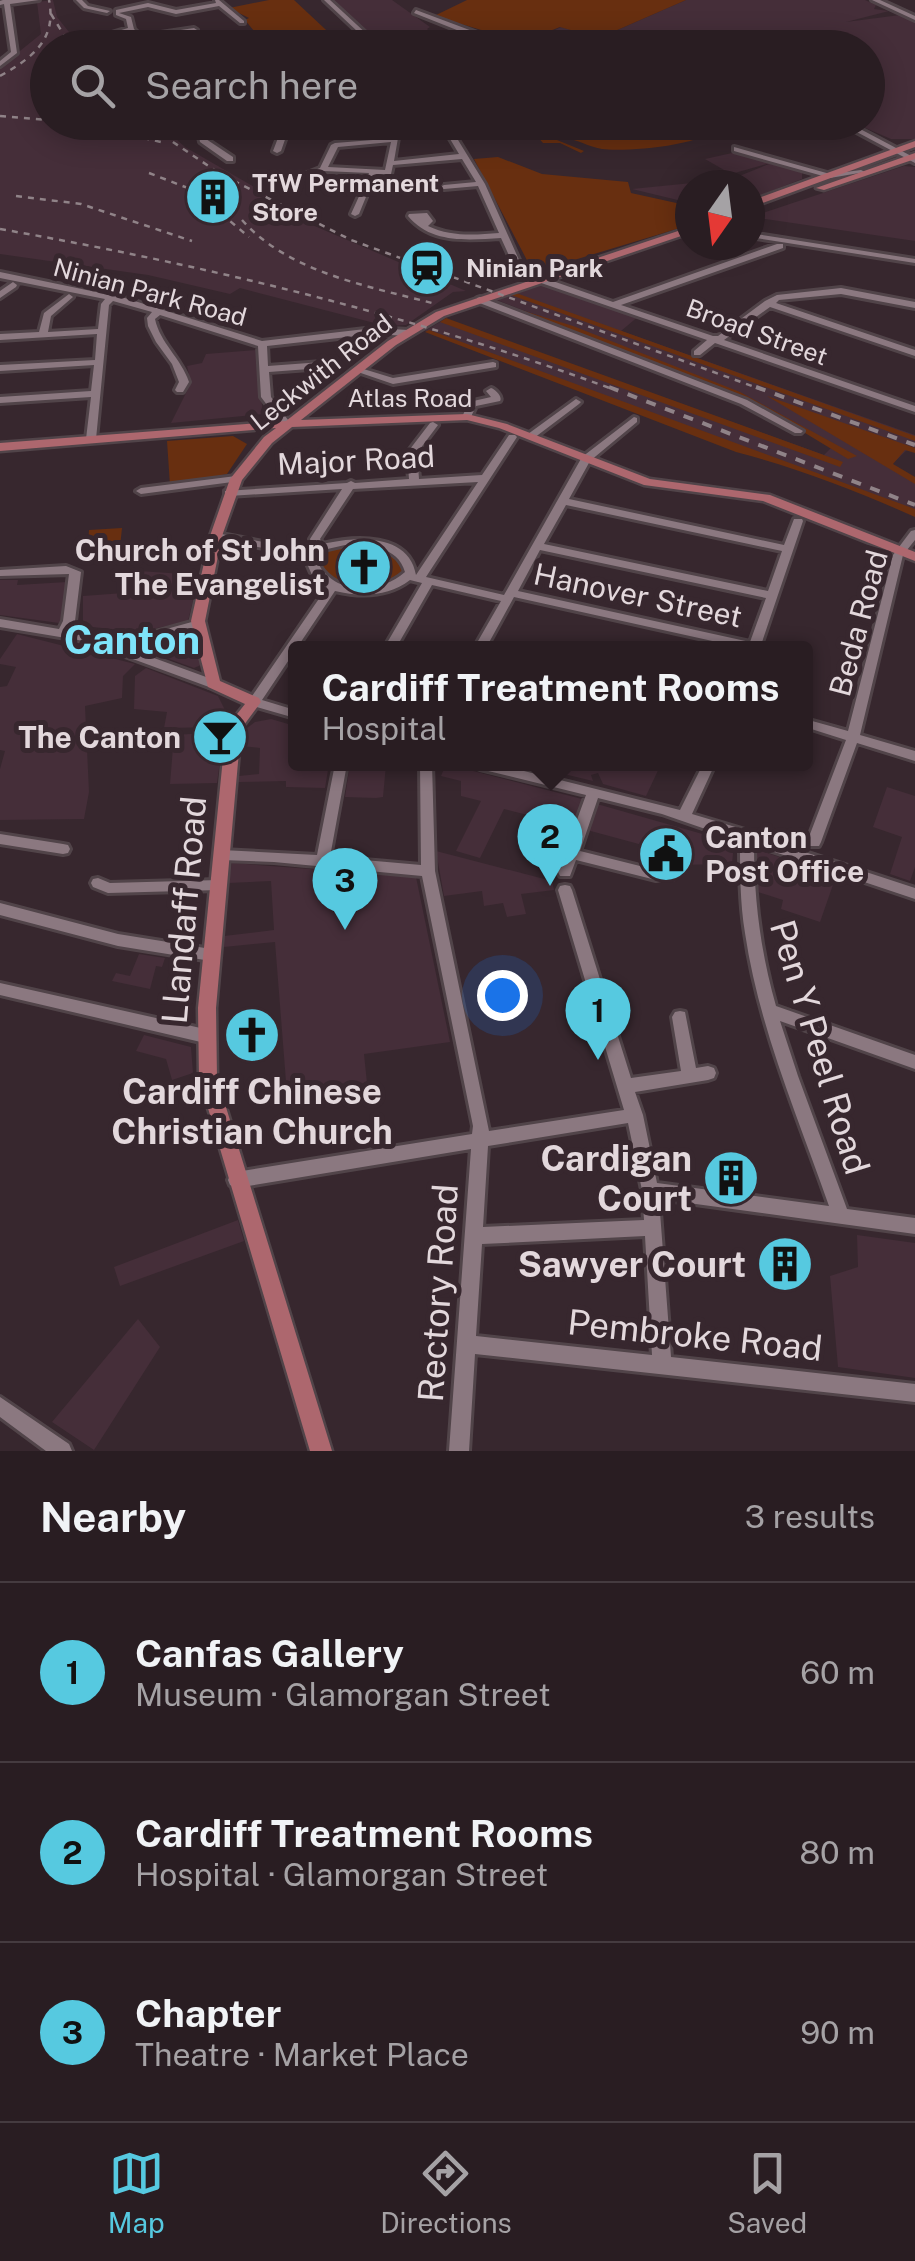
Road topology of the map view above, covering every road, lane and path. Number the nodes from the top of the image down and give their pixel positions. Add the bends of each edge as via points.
1 (36, 0) edge
2 (79, 0) edge
3 (327, 0) edge
4 (875, 0) edge
5 (4, 2) edge
6 (218, 2) edge
7 (157, 3) edge
8 (118, 12) junction
9 (416, 12) dead end
10 (108, 13) junction
11 (915, 18) edge
12 (96, 20) dead end
13 (242, 20) dead end
14 (4, 22) edge
15 (131, 29) joint
16 (127, 30) edge
17 (359, 30) edge
18 (465, 30) edge
19 (11, 37) junction
20 (0, 38) edge
21 (0, 64) edge
22 (203, 140) edge
23 (281, 140) edge
24 (454, 140) edge
25 (880, 140) edge
26 (752, 149) dead end
27 (278, 151) dead end
28 (910, 153) edge
29 (465, 156) junction
30 (230, 159) dead end
31 (392, 163) junction
32 (323, 169) junction
33 (373, 172) junction
34 (832, 177) junction
35 (481, 184) junction
36 (364, 191) junction
37 (765, 199) edge
38 (356, 214) dead end
39 (425, 225) dead end
40 (505, 235) junction
41 (675, 235) edge
42 (765, 237) edge
43 (780, 246) dead end
44 (915, 261) edge
45 (0, 276) edge
46 (539, 278) junction
47 (13, 285) dead end
48 (0, 295) edge
49 (69, 297) dead end
50 (111, 298) junction
51 (480, 300) junction
52 (618, 303) junction
53 (768, 303) junction
54 (915, 305) edge
55 (159, 311) junction
56 (103, 331) junction
57 (408, 333) junction
58 (43, 334) junction
59 (0, 337) edge
60 (717, 338) junction
61 (262, 344) junction
62 (697, 353) dead end
63 (915, 353) edge
64 (100, 362) junction
65 (492, 365) dead end
66 (322, 366) dead end
67 (0, 368) edge
68 (264, 369) junction
69 (356, 370) junction
70 (180, 390) dead end
71 (95, 394) junction
72 (496, 397) dead end
73 (0, 400) edge
74 (576, 402) dead end
75 (314, 403) junction
76 (915, 409) edge
77 (467, 418) junction
78 (634, 420) dead end
79 (338, 421) junction
80 (286, 424) junction
81 (433, 425) dead end
82 (226, 429) junction
83 (798, 431) dead end
84 (531, 436) junction
85 (512, 437) dead end
86 (92, 439) junction
87 (0, 445) edge
88 (255, 454) junction
89 (586, 460) junction
90 (485, 478) junction
91 (414, 481) junction
92 (351, 484) junction
93 (232, 486) junction
94 (141, 491) dead end
95 (562, 501) junction
96 (798, 521) dead end
97 (914, 532) edge
98 (216, 536) junction
99 (537, 546) junction
100 (788, 549) junction
101 (315, 551) junction
102 (900, 551) junction
103 (915, 557) edge
104 (0, 574) edge
105 (419, 579) junction
106 (333, 586) junction
107 (509, 596) junction
108 (773, 596) junction
109 (0, 623) edge
110 (199, 624) junction
111 (63, 632) junction
112 (296, 641) edge
113 (393, 641) edge
114 (488, 641) edge
115 (722, 641) edge
116 (757, 641) edge
117 (288, 652) edge
118 (134, 654) junction
119 (213, 684) junction
120 (237, 695) junction
121 (254, 702) junction
122 (288, 712) edge
123 (238, 720) junction
124 (813, 725) edge
125 (852, 737) junction
126 (915, 756) edge
127 (340, 771) edge
128 (426, 771) edge
129 (508, 771) edge
130 (706, 771) edge
131 (594, 792) junction
132 (684, 816) junction
133 (747, 836) junction
134 (0, 839) edge
135 (814, 842) dead end
136 (63, 849) dead end
137 (222, 854) junction
138 (572, 854) junction
139 (322, 858) junction
140 (428, 871) junction
141 (656, 875) dead end
142 (98, 884) dead end
143 (219, 884) junction
144 (915, 894) edge
145 (0, 909) edge
146 (212, 955) junction
147 (0, 989) edge
148 (771, 1011) junction
149 (680, 1017) dead end
150 (206, 1036) junction
151 (915, 1062) edge
152 (626, 1086) junction
153 (635, 1115) junction
154 (482, 1140) junction
155 (236, 1180) junction
156 (650, 1190) junction
157 (841, 1215) junction
158 (915, 1226) edge
159 (651, 1228) junction
160 (475, 1236) junction
161 (467, 1344) junction
162 (662, 1362) junction
163 (915, 1393) edge
164 (0, 1406) edge
165 (62, 1451) edge
166 (321, 1451) edge
167 (460, 1451) edge

1 - 5 street
2 - 10 street
3 - 17 street
4 - 11 street
5 - 14 street
6 - 7 street via 176,12
6 - 13 street
7 - 8 street
8 - 10 street
8 - 15 street via 129,18
9 - 18 street
10 - 12 street
14 - 19 street
15 - 16 street
19 - 20 street
19 - 21 street via 14,52
22 - 30 street
23 - 27 street
24 - 29 street
25 - 28 street
26 - 34 street
28 - 34 main road
28 - 34 main road via 871,159
29 - 31 street
29 - 35 street
31 - 32 street via 395,140 334,146
31 - 33 street via 388,172
32 - 33 street
32 - 36 street via 309,174 335,189
33 - 36 street
34 - 37 main road
35 - 36 street
35 - 40 street
36 - 38 street
39 - 40 street via 454,236
40 - 46 street via 522,273
41 - 46 main road, Leckwith Road
42 - 44 street
43 - 52 street
45 - 50 street, Ninian Park Road
46 - 51 main road, Leckwith Road
46 - 52 street, Broad Street
47 - 48 street
49 - 58 street via 47,314
50 - 55 street, Ninian Park Road
50 - 56 street
51 - 57 main road, Leckwith Road
51 - 83 street via 758,408
52 - 60 street, Broad Street
53 - 54 street via 834,290
53 - 60 street
53 - 63 street
55 - 61 street, Ninian Park Road
55 - 70 street via 152,331 181,366
56 - 58 street
56 - 64 street
57 - 61 street, Ninian Park Road via 374,330
57 - 69 main road, Leckwith Road
58 - 59 street
60 - 62 street
60 - 76 street, Broad Street
61 - 68 street
64 - 67 street
64 - 71 street
65 - 69 street via 392,381
66 - 68 street
68 - 80 street via 266,397
69 - 75 main road, Leckwith Road
71 - 73 street
71 - 86 street
72 - 77 street via 472,404
74 - 84 street
75 - 79 main road via 318,413
75 - 80 main road, Leckwith Road
77 - 79 main road, Atlas Road
77 - 84 main road, Atlas Road
78 - 89 street
79 - 80 main road, Atlas Road
80 - 82 main road, Atlas Road
80 - 88 main road, Leckwith Road
81 - 91 street via 412,453
82 - 86 main road, Atlas Road
82 - 88 main road via 250,434
84 - 89 main road, Atlas Road
85 - 90 street
86 - 87 main road, Atlas Road
88 - 93 main road, Leckwith Road
89 - 95 street
89 - 102 main road, Atlas Road via 656,483 750,494
90 - 91 street, Major Road
90 - 105 street
91 - 92 street, Major Road
92 - 93 street, Major Road
92 - 101 street
93 - 94 street, Major Road
93 - 98 main road, Leckwith Road
95 - 99 street
95 - 100 street
96 - 100 street
97 - 102 street, Beda Road
98 - 101 street
98 - 110 main road, Leckwith Road
99 - 107 street
99 - 108 street
100 - 108 street
101 - 105 street via 380,544 406,558
101 - 106 street via 316,574
102 - 103 main road, Atlas Road
102 - 125 street, Beda Road
104 - 111 street via 76,572
105 - 106 street via 378,591
105 - 107 street, Hanover Street
105 - 113 street
106 - 112 street
107 - 114 street
107 - 115 street, Hanover Street
108 - 116 street
109 - 111 street
110 - 118 street via 156,636
110 - 119 main road, Leckwith Road
111 - 118 street
117 - 121 street
118 - 119 street
119 - 120 main road
120 - 121 main road
120 - 123 main road, Llandaff Road
121 - 122 street
121 - 123 main road
123 - 137 main road, Llandaff Road
124 - 125 street
125 - 126 street
125 - 135 street, Beda Road
127 - 139 street
128 - 140 street, Rectory Road
129 - 131 street
130 - 132 street
131 - 132 street
131 - 138 street
132 - 133 street
133 - 144 street
133 - 148 street, Pen Y Peel Road via 745,900
134 - 136 street
137 - 139 street
137 - 143 main road, Llandaff Road
138 - 141 street
138 - 152 street via 565,881
139 - 140 street via 340,866
140 - 154 street, Rectory Road
142 - 143 street
143 - 146 main road, Llandaff Road
145 - 146 street
146 - 150 main road, Llandaff Road
147 - 150 street
148 - 151 street
148 - 157 street, Pen Y Peel Road
149 - 152 street via 699,1075
150 - 155 main road, Llandaff Road via 210,1088
152 - 153 street
153 - 154 street
153 - 156 street
154 - 155 street
154 - 160 street, Rectory Road
155 - 166 main road, Llandaff Road
156 - 157 street
156 - 159 street
157 - 158 street
159 - 160 street
159 - 162 street
160 - 161 street, Rectory Road
161 - 162 street, Pembroke Road
161 - 167 street, Rectory Road
162 - 163 street, Pembroke Road
164 - 165 street

